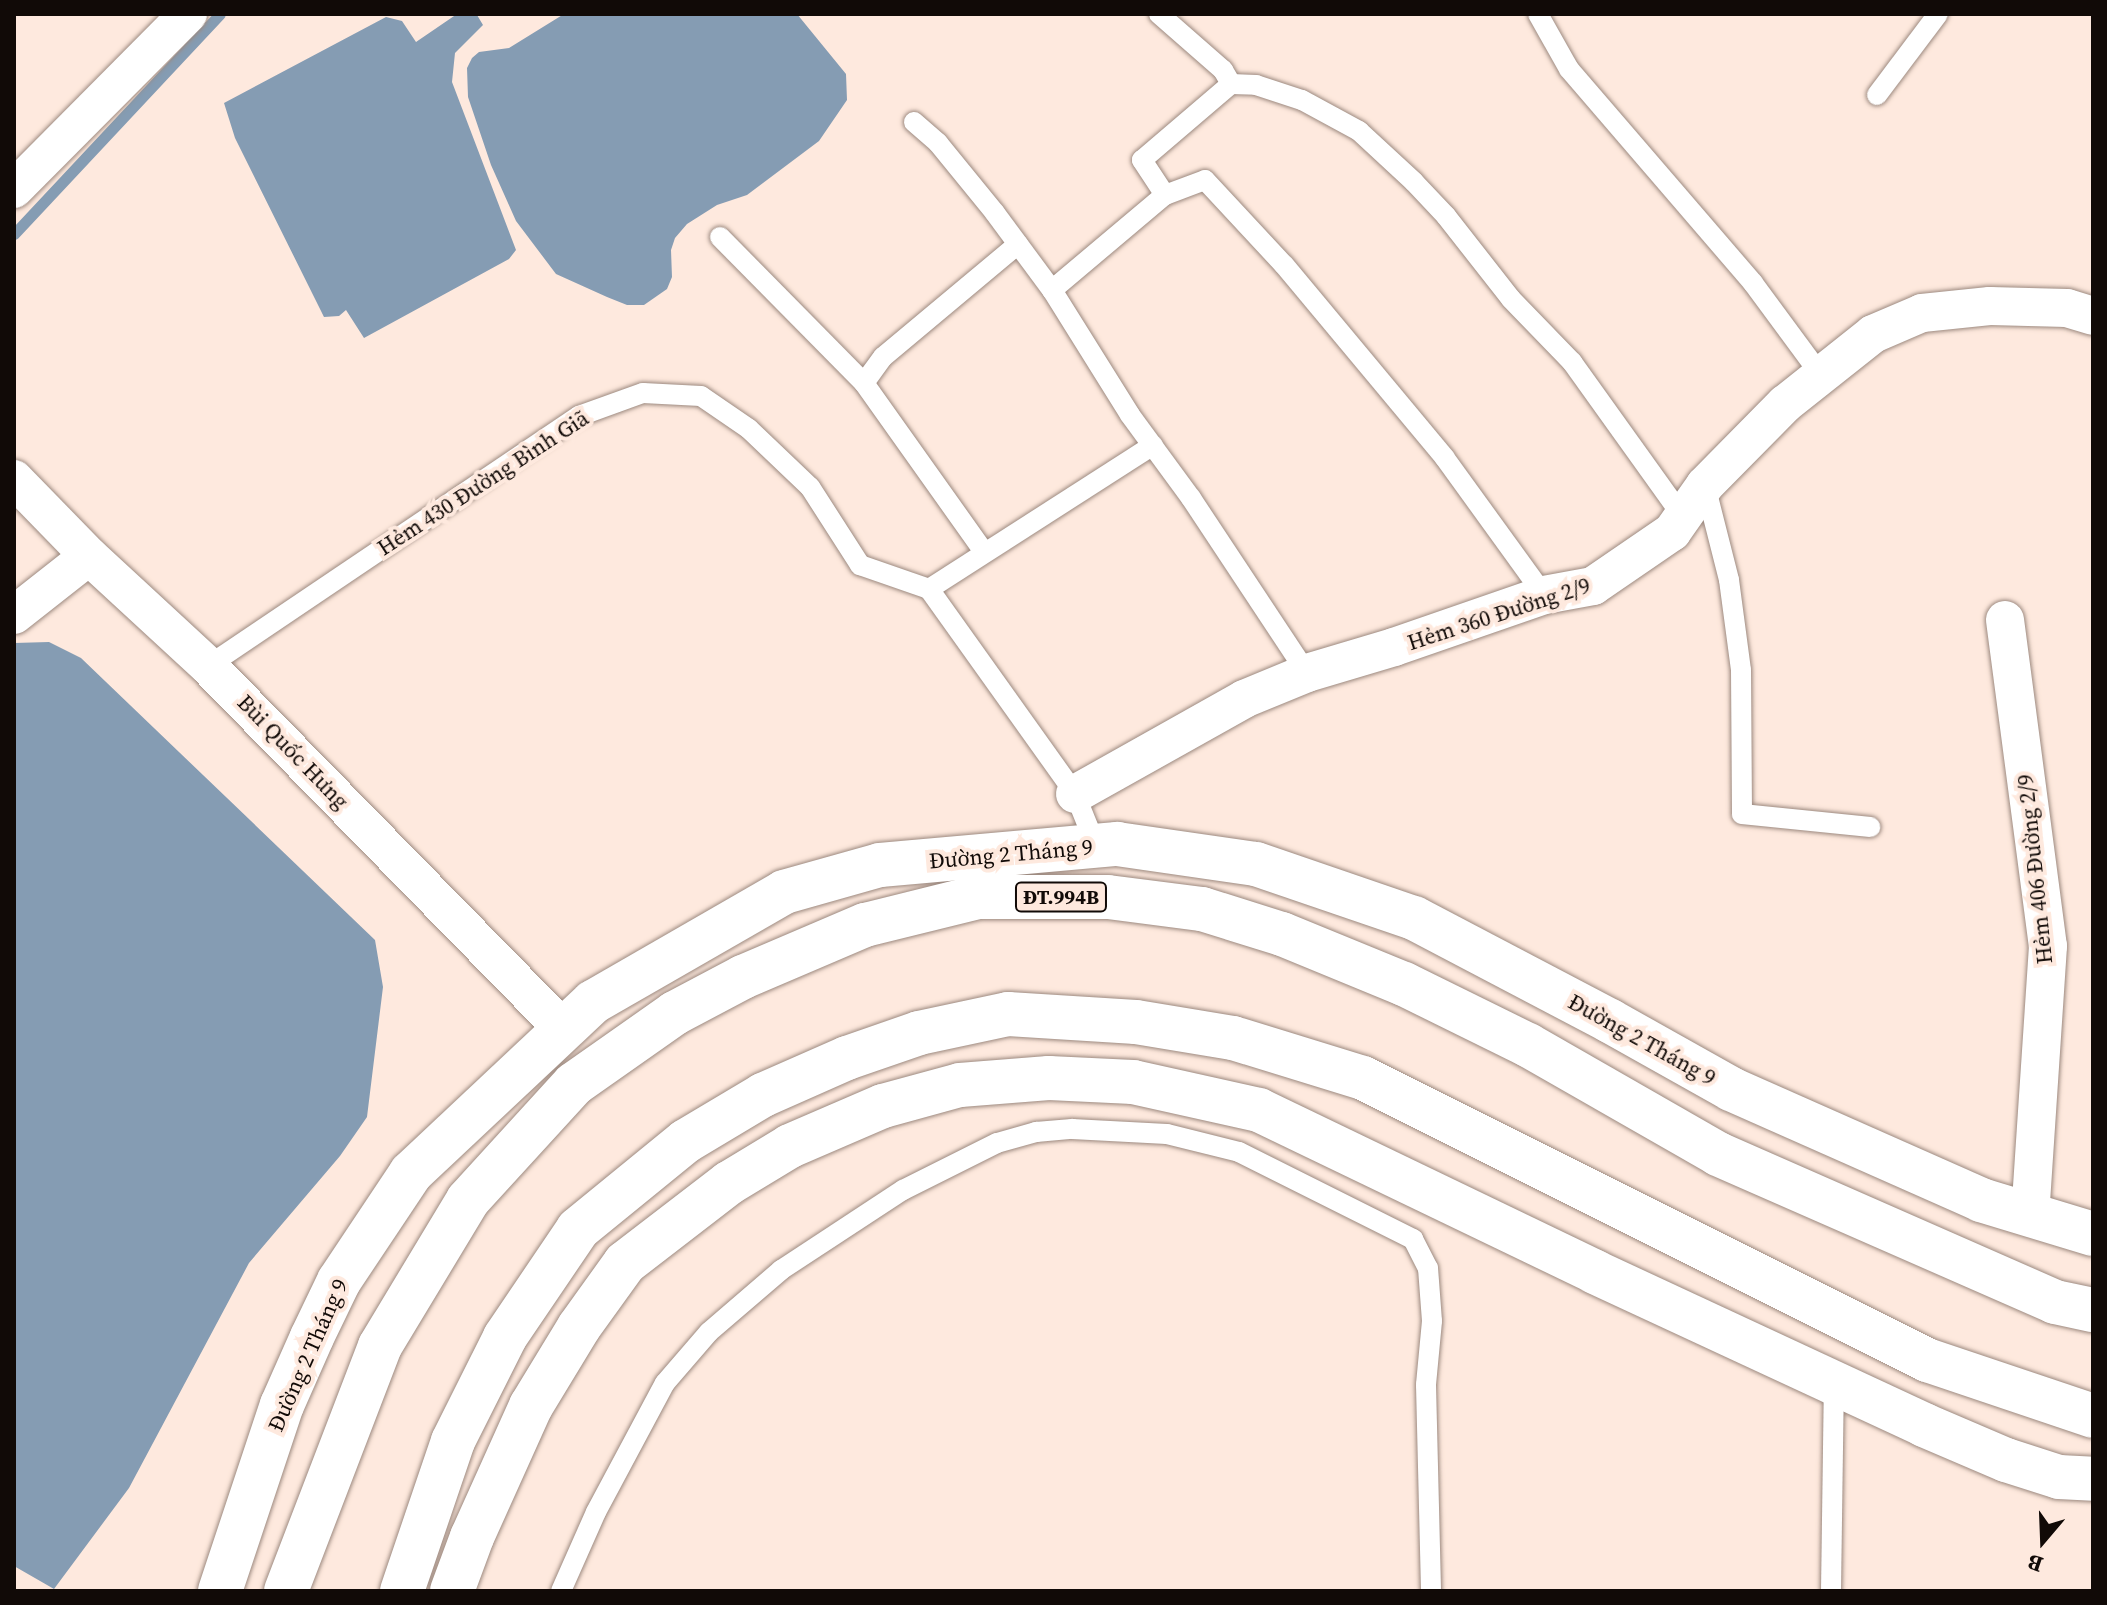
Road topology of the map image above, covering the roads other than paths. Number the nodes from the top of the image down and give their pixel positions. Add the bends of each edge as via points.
1 (188, 14) edge
2 (1159, 14) edge
3 (1538, 14) edge
4 (1938, 14) edge
5 (1231, 84) junction
6 (1877, 95) dead end
7 (914, 122) dead end
8 (14, 189) edge
9 (1165, 195) junction
10 (720, 237) dead end
11 (1018, 244) junction
12 (1052, 290) junction
13 (2093, 316) edge
14 (1820, 374) junction
15 (864, 383) junction
16 (1153, 445) junction
17 (14, 479) edge
18 (1705, 485) junction
19 (1683, 517) junction
20 (984, 552) junction
21 (89, 556) junction
22 (929, 589) junction
23 (1544, 595) junction
24 (14, 615) edge
25 (2005, 620) dead end
26 (208, 666) junction
27 (1307, 673) junction
28 (1075, 794) junction
29 (1870, 827) dead end
30 (1096, 846) junction
31 (565, 1031) junction
32 (2030, 1215) junction
33 (2093, 1234) edge
34 (2093, 1310) edge
35 (1834, 1384) junction
36 (2093, 1416) edge
37 (2093, 1479) edge
38 (220, 1591) edge
39 (286, 1591) edge
40 (402, 1591) edge
41 (452, 1591) edge
42 (561, 1591) edge
43 (1431, 1591) edge
44 (1831, 1591) edge

1 - 8 street
2 - 5 lane via 1223,70
3 - 14 lane via 1569,69 1699,218
4 - 6 lane
5 - 9 lane via 1142,160
5 - 19 lane via 1256,85 1302,100 1359,131 1414,182 1511,299 1572,362
7 - 11 lane via 938,143
9 - 12 lane
9 - 23 lane via 1205,180 1284,265 1445,458
10 - 15 lane
11 - 12 lane
11 - 15 lane via 883,357
12 - 16 lane
13 - 14 street, Hẻm 360 Đường 2/9 via 2067,308 1990,306 1922,313 1873,334
14 - 18 street, Hẻm 360 Đường 2/9
15 - 20 lane
16 - 20 lane
16 - 27 lane
17 - 21 street, Bùi Quốc Hưng
18 - 19 street, Hẻm 360 Đường 2/9
18 - 29 lane via 1729,580 1741,670 1742,814
19 - 23 street, Hẻm 360 Đường 2/9 via 1672,532 1593,586
20 - 22 lane
21 - 24 street
21 - 26 street, Bùi Quốc Hưng
22 - 26 lane, Hẻm 430 Đường Bình Giã via 860,565 810,487 749,429 701,396 643,393 579,416
22 - 28 lane
23 - 27 street, Hẻm 360 Đường 2/9
25 - 32 street, Hẻm 406 Đường 2/9 via 2048,946
26 - 31 street, Bùi Quốc Hưng
27 - 28 street, Hẻm 360 Đường 2/9 via 1244,699
28 - 30 lane
30 - 31 main road, Đường 2 Tháng 9 / ĐT.994B via 880,865 784,892 593,1002
30 - 32 main road, Đường 2 Tháng 9 / ĐT.994B via 1117,844 1256,864 1414,918 1731,1089 1981,1200
31 - 38 main road, Đường 2 Tháng 9 / ĐT.994B via 411,1173 339,1281 282,1405
32 - 33 main road, Đường 2 Tháng 9 / ĐT.994B
34 - 39 main road, Đường 2 Tháng 9 / ĐT.994B via 2055,1302 1718,1154 1528,1045 1404,984 1282,934 1202,909 1108,897 978,897 865,925 743,977 675,1013 574,1084 468,1200 380,1346
35 - 37 main road via 2006,1460 2059,1477
35 - 41 main road via 1259,1110 1133,1082 1049,1078 960,1085 883,1106 790,1146 729,1183 625,1263 531,1406
35 - 44 lane
36 - 40 main road via 1927,1360 1363,1078 1233,1038 1136,1022 1008,1014 919,1033 763,1095 686,1141 578,1229 505,1337 453,1441
42 - 43 lane via 596,1512 665,1383 709,1332 781,1270 903,1190 997,1143 1072,1129 1167,1134 1239,1152 1413,1239 1428,1268 1432,1321 1426,1385

